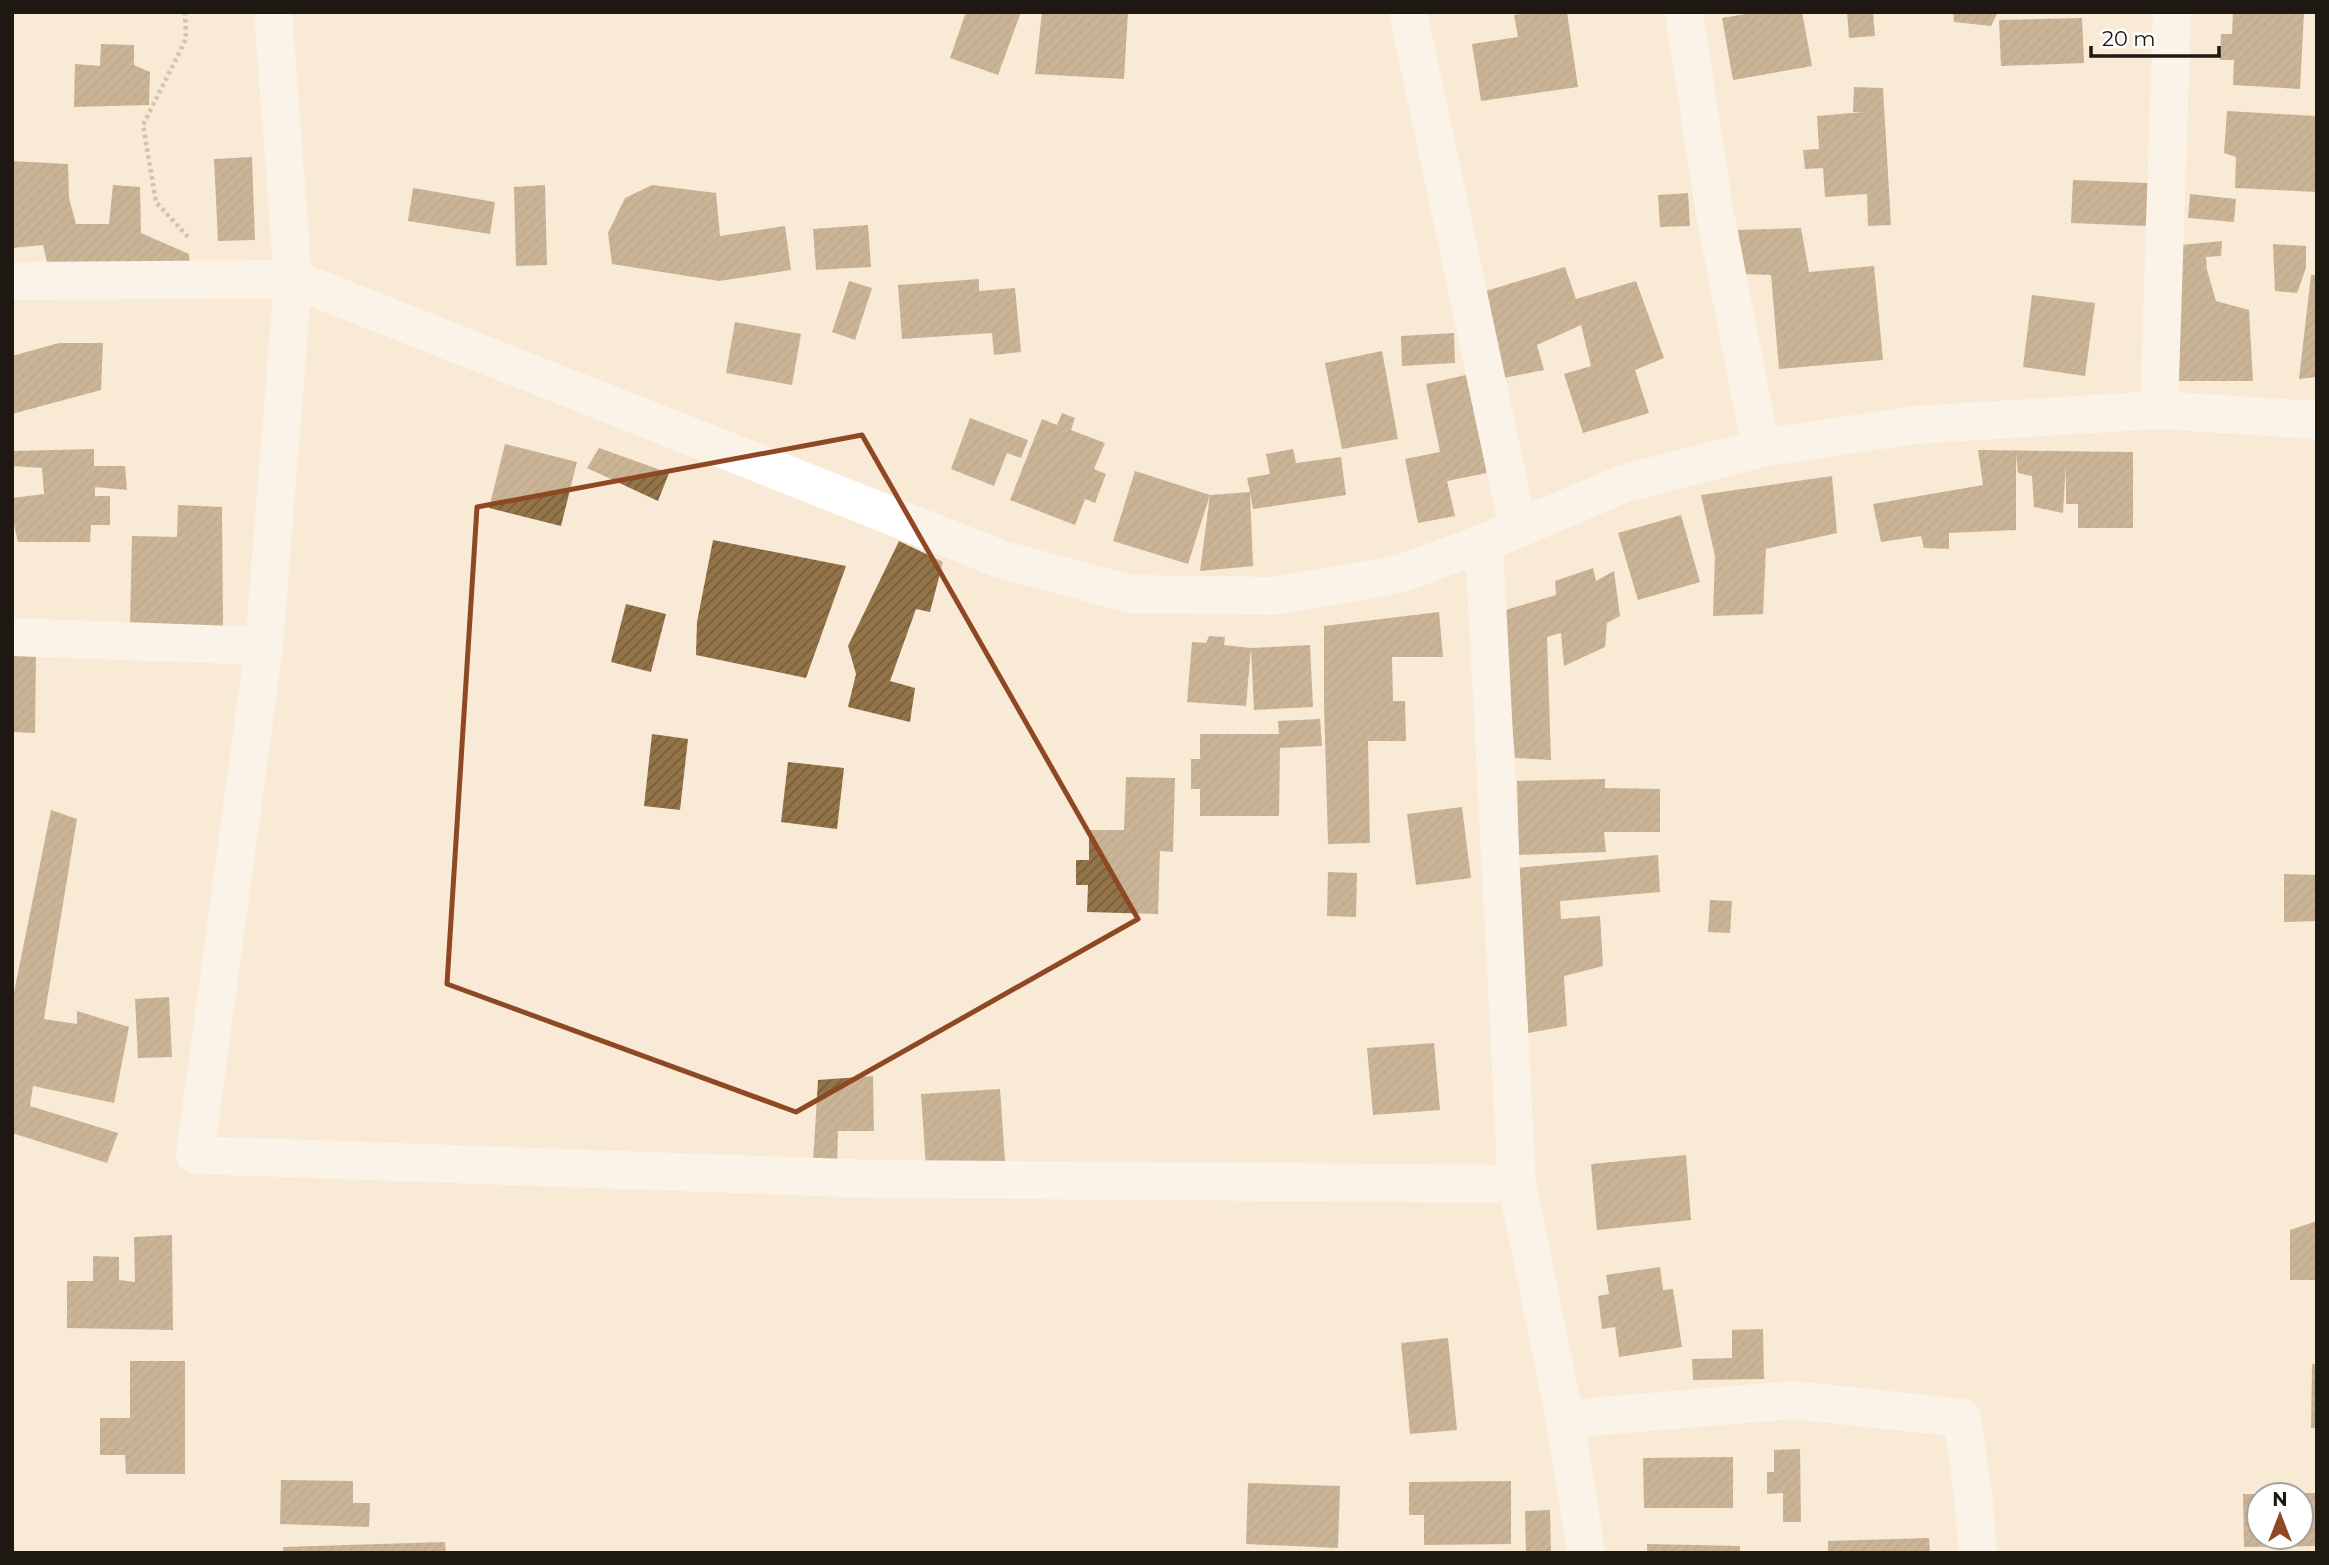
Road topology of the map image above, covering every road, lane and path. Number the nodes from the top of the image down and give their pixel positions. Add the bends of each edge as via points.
1 (185, 12) edge
2 (273, 12) edge
3 (1408, 12) edge
4 (1684, 12) edge
5 (2172, 12) edge
6 (226, 278) junction
7 (293, 279) junction
8 (12, 281) edge
9 (2159, 411) junction
10 (2317, 420) edge
11 (1761, 448) junction
12 (1501, 536) junction
13 (12, 637) edge
14 (264, 646) junction
15 (1517, 1184) junction
16 (1565, 1419) junction
17 (1586, 1553) edge
18 (1978, 1553) edge

1 - 6 path via 186,39 142,125 156,202
2 - 7 street
3 - 12 street
4 - 11 street via 1714,209
5 - 9 street
6 - 7 street
6 - 8 street
7 - 12 street via 1003,560 1131,594 1275,596 1400,574
7 - 14 street
9 - 10 street
9 - 11 street via 1915,425
11 - 12 street via 1623,484
12 - 15 street
13 - 14 street
14 - 15 street via 195,1156 876,1180
15 - 16 street
16 - 17 street
16 - 18 street via 1793,1400 1962,1418

